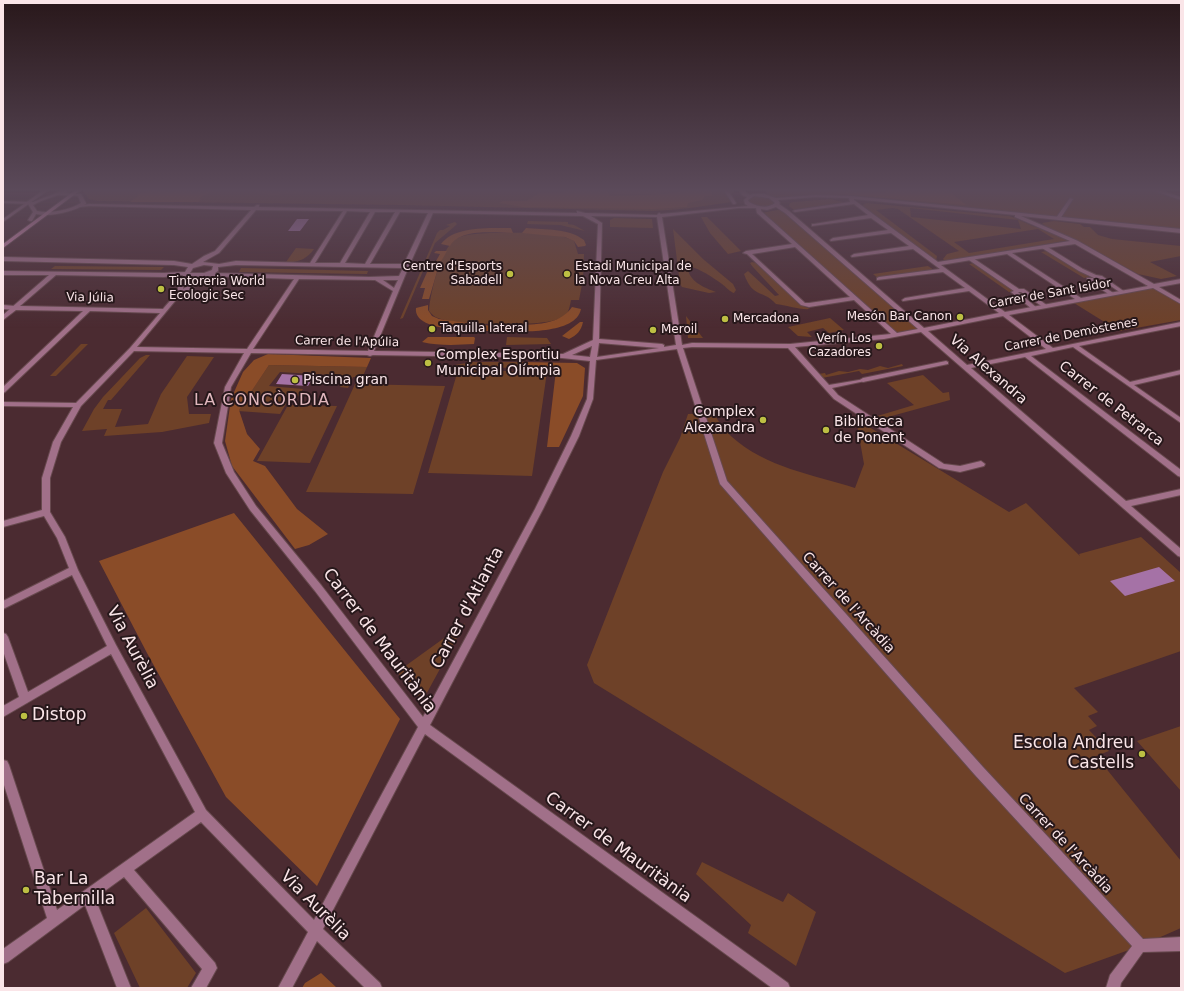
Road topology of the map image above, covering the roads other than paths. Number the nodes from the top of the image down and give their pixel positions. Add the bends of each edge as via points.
1 (15, 235) edge
2 (232, 235) edge
3 (330, 235) edge
4 (359, 235) edge
5 (385, 235) edge
6 (420, 235) edge
7 (600, 235) edge
8 (662, 235) edge
9 (785, 235) edge
10 (814, 235) edge
11 (864, 235) edge
12 (898, 235) edge
13 (1061, 235) edge
14 (833, 240) dead end
15 (1076, 242) junction
16 (796, 245) junction
17 (3, 246) edge
18 (913, 247) junction
19 (1044, 247) junction
20 (217, 252) junction
21 (1008, 253) junction
22 (854, 256) dead end
23 (3, 258) edge
24 (38, 259) junction
25 (971, 259) junction
26 (32, 264) dead end
27 (215, 264) junction
28 (312, 264) junction
29 (342, 264) junction
30 (936, 264) junction
31 (195, 265) junction
32 (368, 265) junction
33 (385, 265) junction
34 (406, 266) junction
35 (26, 268) dead end
36 (942, 270) junction
37 (3, 273) edge
38 (20, 273) junction
39 (55, 274) junction
40 (187, 274) junction
41 (206, 275) junction
42 (298, 278) junction
43 (402, 278) junction
44 (1095, 278) junction
45 (377, 279) junction
46 (879, 279) dead end
47 (1181, 281) edge
48 (1154, 286) junction
49 (968, 289) junction
50 (396, 291) junction
51 (1018, 291) junction
52 (1123, 292) junction
53 (178, 294) junction
54 (1112, 294) junction
55 (855, 298) junction
56 (905, 300) dead end
57 (1080, 300) junction
58 (1181, 302) edge
59 (1045, 306) junction
60 (3, 307) edge
61 (16, 308) junction
62 (1034, 308) junction
63 (89, 309) junction
64 (165, 311) junction
65 (1002, 314) junction
66 (3, 318) edge
67 (1181, 324) edge
68 (922, 330) junction
69 (896, 335) junction
70 (596, 340) junction
71 (790, 346) junction
72 (1075, 346) junction
73 (679, 347) junction
74 (132, 349) junction
75 (1052, 350) junction
76 (248, 352) junction
77 (370, 354) junction
78 (1026, 355) junction
79 (562, 356) junction
80 (593, 359) junction
81 (946, 363) dead end
82 (966, 367) junction
83 (1180, 374) edge
84 (863, 380) joint
85 (1129, 384) junction
86 (827, 387) junction
87 (3, 391) edge
88 (3, 404) edge
89 (78, 405) junction
90 (1181, 421) edge
91 (981, 464) dead end
92 (1181, 474) edge
93 (1181, 492) edge
94 (1124, 505) junction
95 (46, 512) junction
96 (3, 524) edge
97 (1181, 554) edge
98 (74, 570) junction
99 (3, 605) edge
100 (3, 637) edge
101 (113, 648) junction
102 (25, 700) junction
103 (3, 712) edge
104 (423, 726) junction
105 (3, 765) edge
106 (202, 814) junction
107 (125, 869) junction
108 (88, 896) junction
109 (54, 920) junction
110 (315, 930) junction
111 (1181, 944) edge
112 (1140, 946) junction
113 (3, 957) edge
114 (124, 988) edge
115 (198, 988) edge
116 (285, 988) edge
117 (375, 988) edge
118 (783, 988) edge
119 (1113, 988) edge

1 - 17 main road
2 - 20 street
3 - 28 street
4 - 29 street
5 - 32 street
6 - 34 street
7 - 70 street, Carrer d'Atlanta
8 - 73 street, Carrer de l'Arcàdia
9 - 16 street
10 - 68 street, Via Alexandra
11 - 14 street
12 - 18 street
13 - 15 street
15 - 19 street
15 - 48 street
16 - 55 street
16 - 55 street via 746,253 803,304
18 - 22 street
18 - 30 street
19 - 21 street
19 - 44 street
20 - 27 street via 219,258
20 - 31 street
21 - 25 street
21 - 57 street
23 - 24 street
24 - 26 street
24 - 31 street
25 - 30 street
25 - 51 street
27 - 28 street
27 - 31 street
27 - 41 street via 215,270
28 - 29 street
29 - 32 street
30 - 36 street
31 - 40 street
32 - 33 street
33 - 34 street
33 - 45 street via 389,270 386,275
34 - 43 street
35 - 38 street
36 - 46 street
36 - 49 street
37 - 38 street
38 - 39 street
39 - 40 street
39 - 61 street
40 - 41 street
40 - 53 street
41 - 42 street
41 - 53 street
42 - 45 street
42 - 76 street, Carrer de Mauritània
43 - 45 street
43 - 50 street
44 - 52 street via 1100,278
44 - 54 street via 1089,280
45 - 50 street
47 - 48 street, Carrer de Sant Isidor
48 - 52 street, Carrer de Sant Isidor
48 - 58 street
49 - 56 street
49 - 65 street
50 - 77 street
51 - 59 street via 1022,290
51 - 62 street via 1013,292
52 - 54 street, Carrer de Sant Isidor
53 - 64 street
54 - 57 street, Carrer de Sant Isidor
55 - 69 street
57 - 59 street, Carrer de Sant Isidor
59 - 62 street, Carrer de Sant Isidor
60 - 61 street
61 - 63 street, Via Júlia
61 - 66 street
62 - 65 street, Carrer de Sant Isidor
63 - 64 street, Via Júlia
63 - 87 street
64 - 74 street
65 - 68 street, Carrer de Sant Isidor
65 - 75 street
67 - 72 street, Carrer de Demòstenes
68 - 69 street, Carrer de Sant Isidor
68 - 82 street, Via Alexandra
69 - 71 street, Carrer de Sant Isidor
70 - 73 street
70 - 79 street, Carrer de l'Apúlia
70 - 80 street, Carrer d'Atlanta
71 - 73 street, Carrer de Sant Isidor
71 - 86 street
72 - 75 street, Carrer de Demòstenes
72 - 85 street
73 - 80 street, Carrer de l'Apúlia
73 - 112 street, Carrer de l'Arcàdia via 723,482 979,771
74 - 76 street, Carrer de l'Apúlia
74 - 89 street
75 - 78 street, Carrer de Demòstenes
76 - 77 street, Carrer de l'Apúlia
76 - 104 street, Carrer de Mauritània via 228,388 218,443 230,473 253,508 318,588
77 - 79 street, Carrer de l'Apúlia
78 - 82 street, Carrer de Demòstenes
78 - 92 street, Carrer de Petrarca
79 - 80 street, Carrer de l'Apúlia
80 - 104 street, Carrer d'Atlanta via 590,399 575,436 539,509
81 - 84 street
82 - 94 street, Via Alexandra
83 - 85 street
84 - 86 street
85 - 90 street
86 - 91 street via 836,397 942,466 960,469
88 - 89 street
89 - 95 street via 57,442 46,478
93 - 94 street
94 - 97 street, Via Alexandra
95 - 96 street
95 - 98 street, Via Aurèlia via 61,537
98 - 99 street
98 - 101 street, Via Aurèlia
100 - 102 street
101 - 102 street
101 - 106 street, Via Aurèlia
102 - 103 street
104 - 110 street, Carrer d'Atlanta
104 - 118 street, Carrer de Mauritània
105 - 109 street
106 - 107 street
106 - 110 street, Via Aurèlia
107 - 108 street
107 - 115 street via 210,968
108 - 109 street
108 - 114 street
109 - 113 street
110 - 116 street, Carrer d'Atlanta
110 - 117 street, Via Aurèlia
111 - 112 street
112 - 119 street via 1115,980

